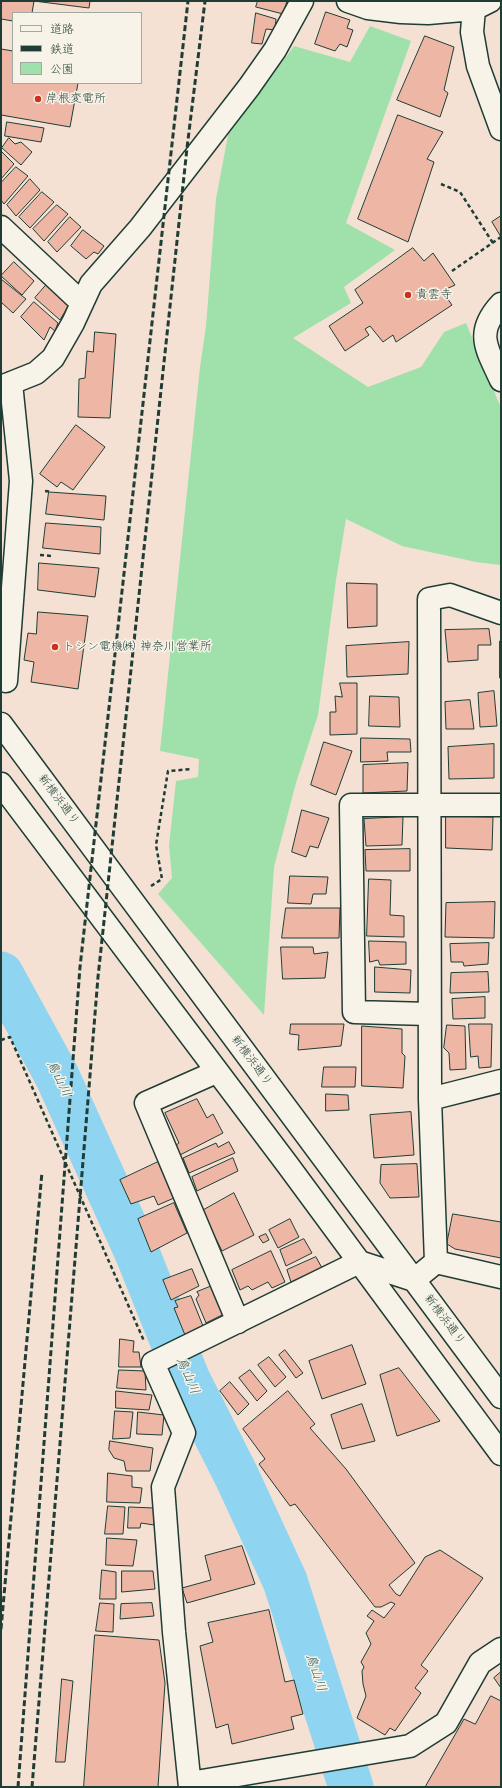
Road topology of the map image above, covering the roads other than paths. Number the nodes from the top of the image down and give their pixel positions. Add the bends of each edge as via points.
1 (302, 1) edge
2 (348, 1) edge
3 (482, 5) edge
4 (501, 129) edge
5 (1, 227) edge
6 (82, 303) junction
7 (501, 304) edge
8 (501, 380) edge
9 (5, 386) edge
10 (501, 613) edge
11 (6, 681) dead end
12 (2, 725) edge
13 (1, 784) edge
14 (501, 805) edge
15 (429, 806) junction
16 (430, 1014) junction
17 (216, 1072) junction
18 (501, 1081) edge
19 (430, 1099) junction
20 (359, 1262) junction
21 (436, 1262) junction
22 (501, 1278) edge
23 (414, 1280) junction
24 (238, 1322) junction
25 (501, 1397) edge
26 (501, 1454) edge
27 (501, 1649) edge
28 (190, 1785) edge

1 - 6 street via 275,50 249,87 140,228 91,284
2 - 3 street via 368,8 428,13
3 - 4 street via 472,32 478,66
5 - 6 street
6 - 9 street via 53,358 36,373
7 - 8 street via 485,328 488,350
9 - 11 street via 21,481
10 - 15 street via 450,595 429,599
12 - 23 street, 新横浜通り
13 - 17 street
14 - 15 street
15 - 16 street
15 - 16 street via 351,805 354,1012
16 - 19 street
17 - 20 street
17 - 24 street via 146,1103
18 - 19 street
19 - 21 street
20 - 23 street
20 - 24 street
20 - 26 street
21 - 22 street
21 - 23 street
23 - 25 street, 新横浜通り
24 - 28 street via 157,1361 184,1433 163,1487 174,1632
27 - 28 street via 480,1663 446,1723 410,1746

